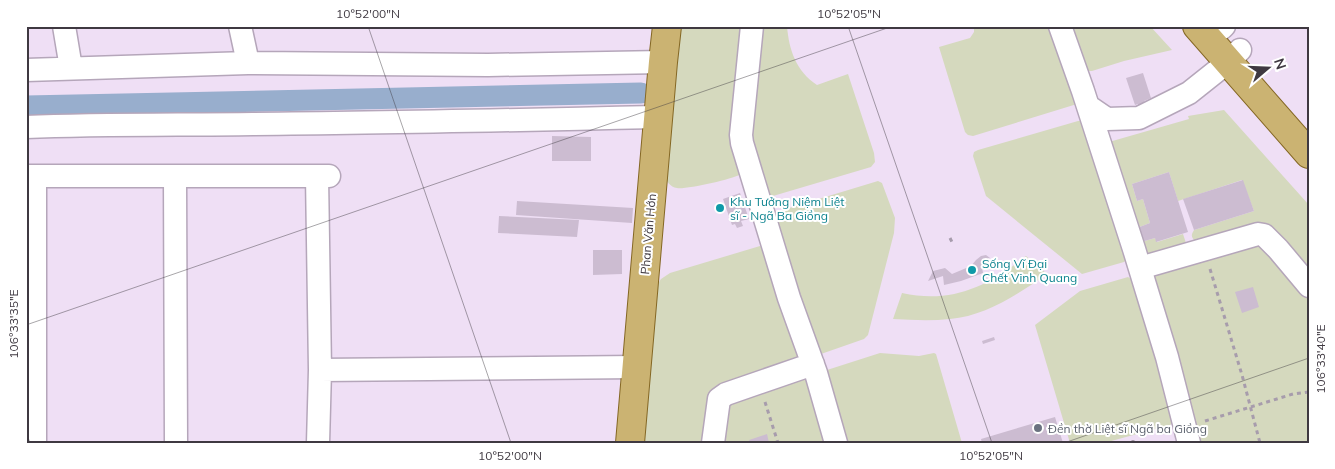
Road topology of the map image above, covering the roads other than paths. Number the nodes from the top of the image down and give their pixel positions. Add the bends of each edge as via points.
1 (64, 26) edge
2 (240, 26) edge
3 (667, 26) edge
4 (752, 26) edge
5 (1060, 26) edge
6 (1216, 27) edge
7 (1234, 56) junction
8 (663, 62) junction
9 (248, 63) junction
10 (71, 68) junction
11 (26, 70) edge
12 (1088, 106) junction
13 (658, 117) junction
14 (26, 127) edge
15 (1309, 130) edge
16 (1309, 154) edge
17 (31, 176) edge
18 (175, 176) junction
19 (1140, 268) junction
20 (1309, 286) edge
21 (813, 364) junction
22 (637, 367) junction
23 (320, 370) junction
24 (1187, 435) edge
25 (35, 443) edge
26 (176, 443) edge
27 (318, 443) edge
28 (630, 443) edge
29 (713, 443) edge
30 (836, 443) edge

1 - 10 street
2 - 9 street
3 - 8 main road, Phan Văn Hớn
4 - 21 street via 742,143 789,298
5 - 12 street
6 - 7 main road
7 - 12 street via 1189,93 1139,118 1107,119
7 - 15 main road
7 - 16 main road
8 - 9 street via 488,65
8 - 13 main road, Phan Văn Hớn
9 - 10 street
10 - 11 street
12 - 19 street
13 - 14 street
13 - 22 main road, Phan Văn Hớn
17 - 18 street
17 - 25 street
18 - 23 street via 323,176
18 - 26 street
19 - 20 street via 1258,234 1264,235 1278,249
19 - 24 street
21 - 29 street via 718,399
21 - 30 street
22 - 23 street
22 - 28 main road, Phan Văn Hớn
23 - 27 street

